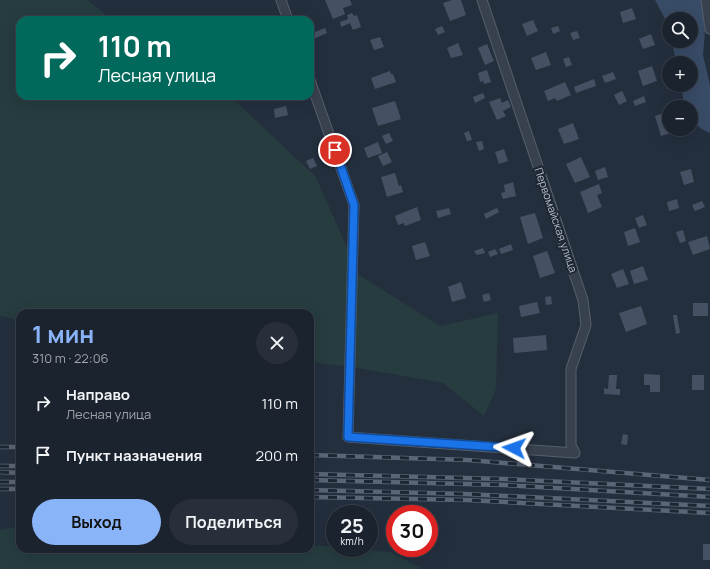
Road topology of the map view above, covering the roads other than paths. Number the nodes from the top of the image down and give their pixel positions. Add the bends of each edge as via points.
1 (281, 0) edge
2 (482, 0) edge
3 (706, 0) edge
4 (287, 16) edge
5 (710, 29) edge
6 (314, 91) edge

1 - 4 street
2 - 6 street, Первомайская улица via 583,300 586,325 571,369 571,444 575,453 348,437 354,205
3 - 5 street

